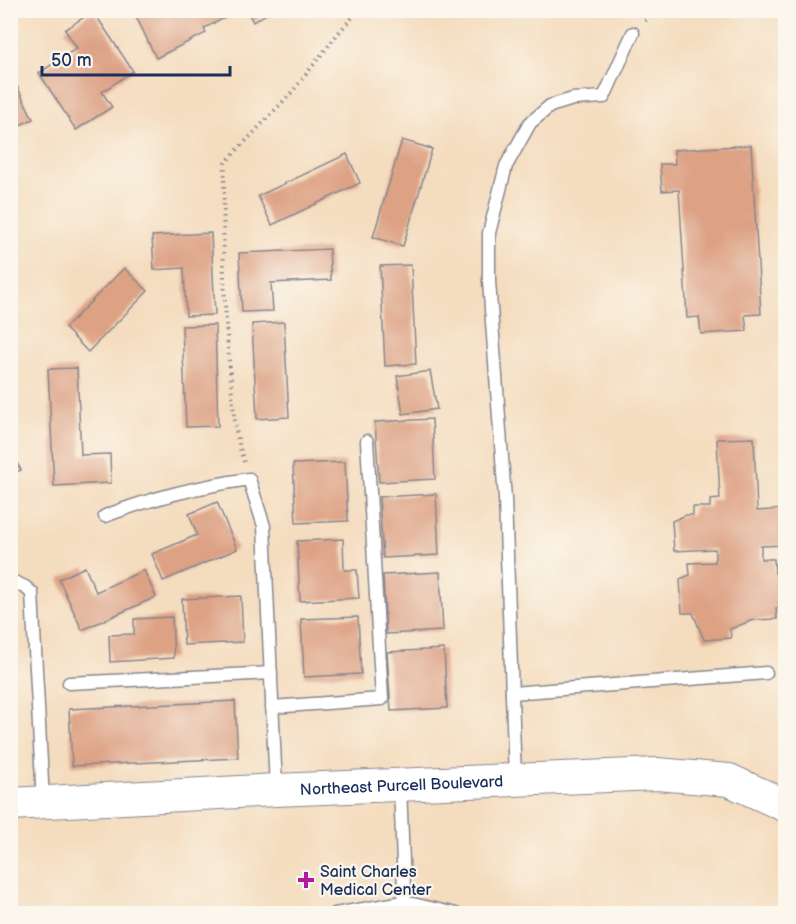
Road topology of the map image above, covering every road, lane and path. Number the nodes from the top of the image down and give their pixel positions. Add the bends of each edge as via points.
1 (359, 10) edge
2 (633, 33) dead end
3 (367, 441) dead end
4 (249, 479) junction
5 (105, 516) dead end
6 (10, 580) edge
7 (271, 673) junction
8 (766, 673) dead end
9 (69, 683) dead end
10 (512, 693) junction
11 (272, 707) junction
12 (515, 779) junction
13 (400, 786) junction
14 (276, 790) junction
15 (43, 802) junction
16 (10, 804) edge
17 (786, 806) edge
18 (404, 908) edge
19 (335, 914) edge
20 (456, 914) edge

1 - 4 path via 293,91 225,163 222,230 227,348 237,442
2 - 10 lane via 604,98 573,99 550,106 530,123 506,166 489,233
3 - 11 lane via 382,699
4 - 5 lane via 148,500
4 - 7 lane via 264,526
6 - 15 lane via 32,592
7 - 9 lane
7 - 11 lane
8 - 10 lane
10 - 12 lane
11 - 14 lane
12 - 13 street, Northeast Purcell Boulevard
12 - 17 street, Northeast Purcell Boulevard via 657,774 729,780
13 - 14 street, Northeast Purcell Boulevard
13 - 18 lane
14 - 15 street, Northeast Purcell Boulevard
15 - 16 street, Northeast Purcell Boulevard
18 - 19 lane
18 - 20 lane

